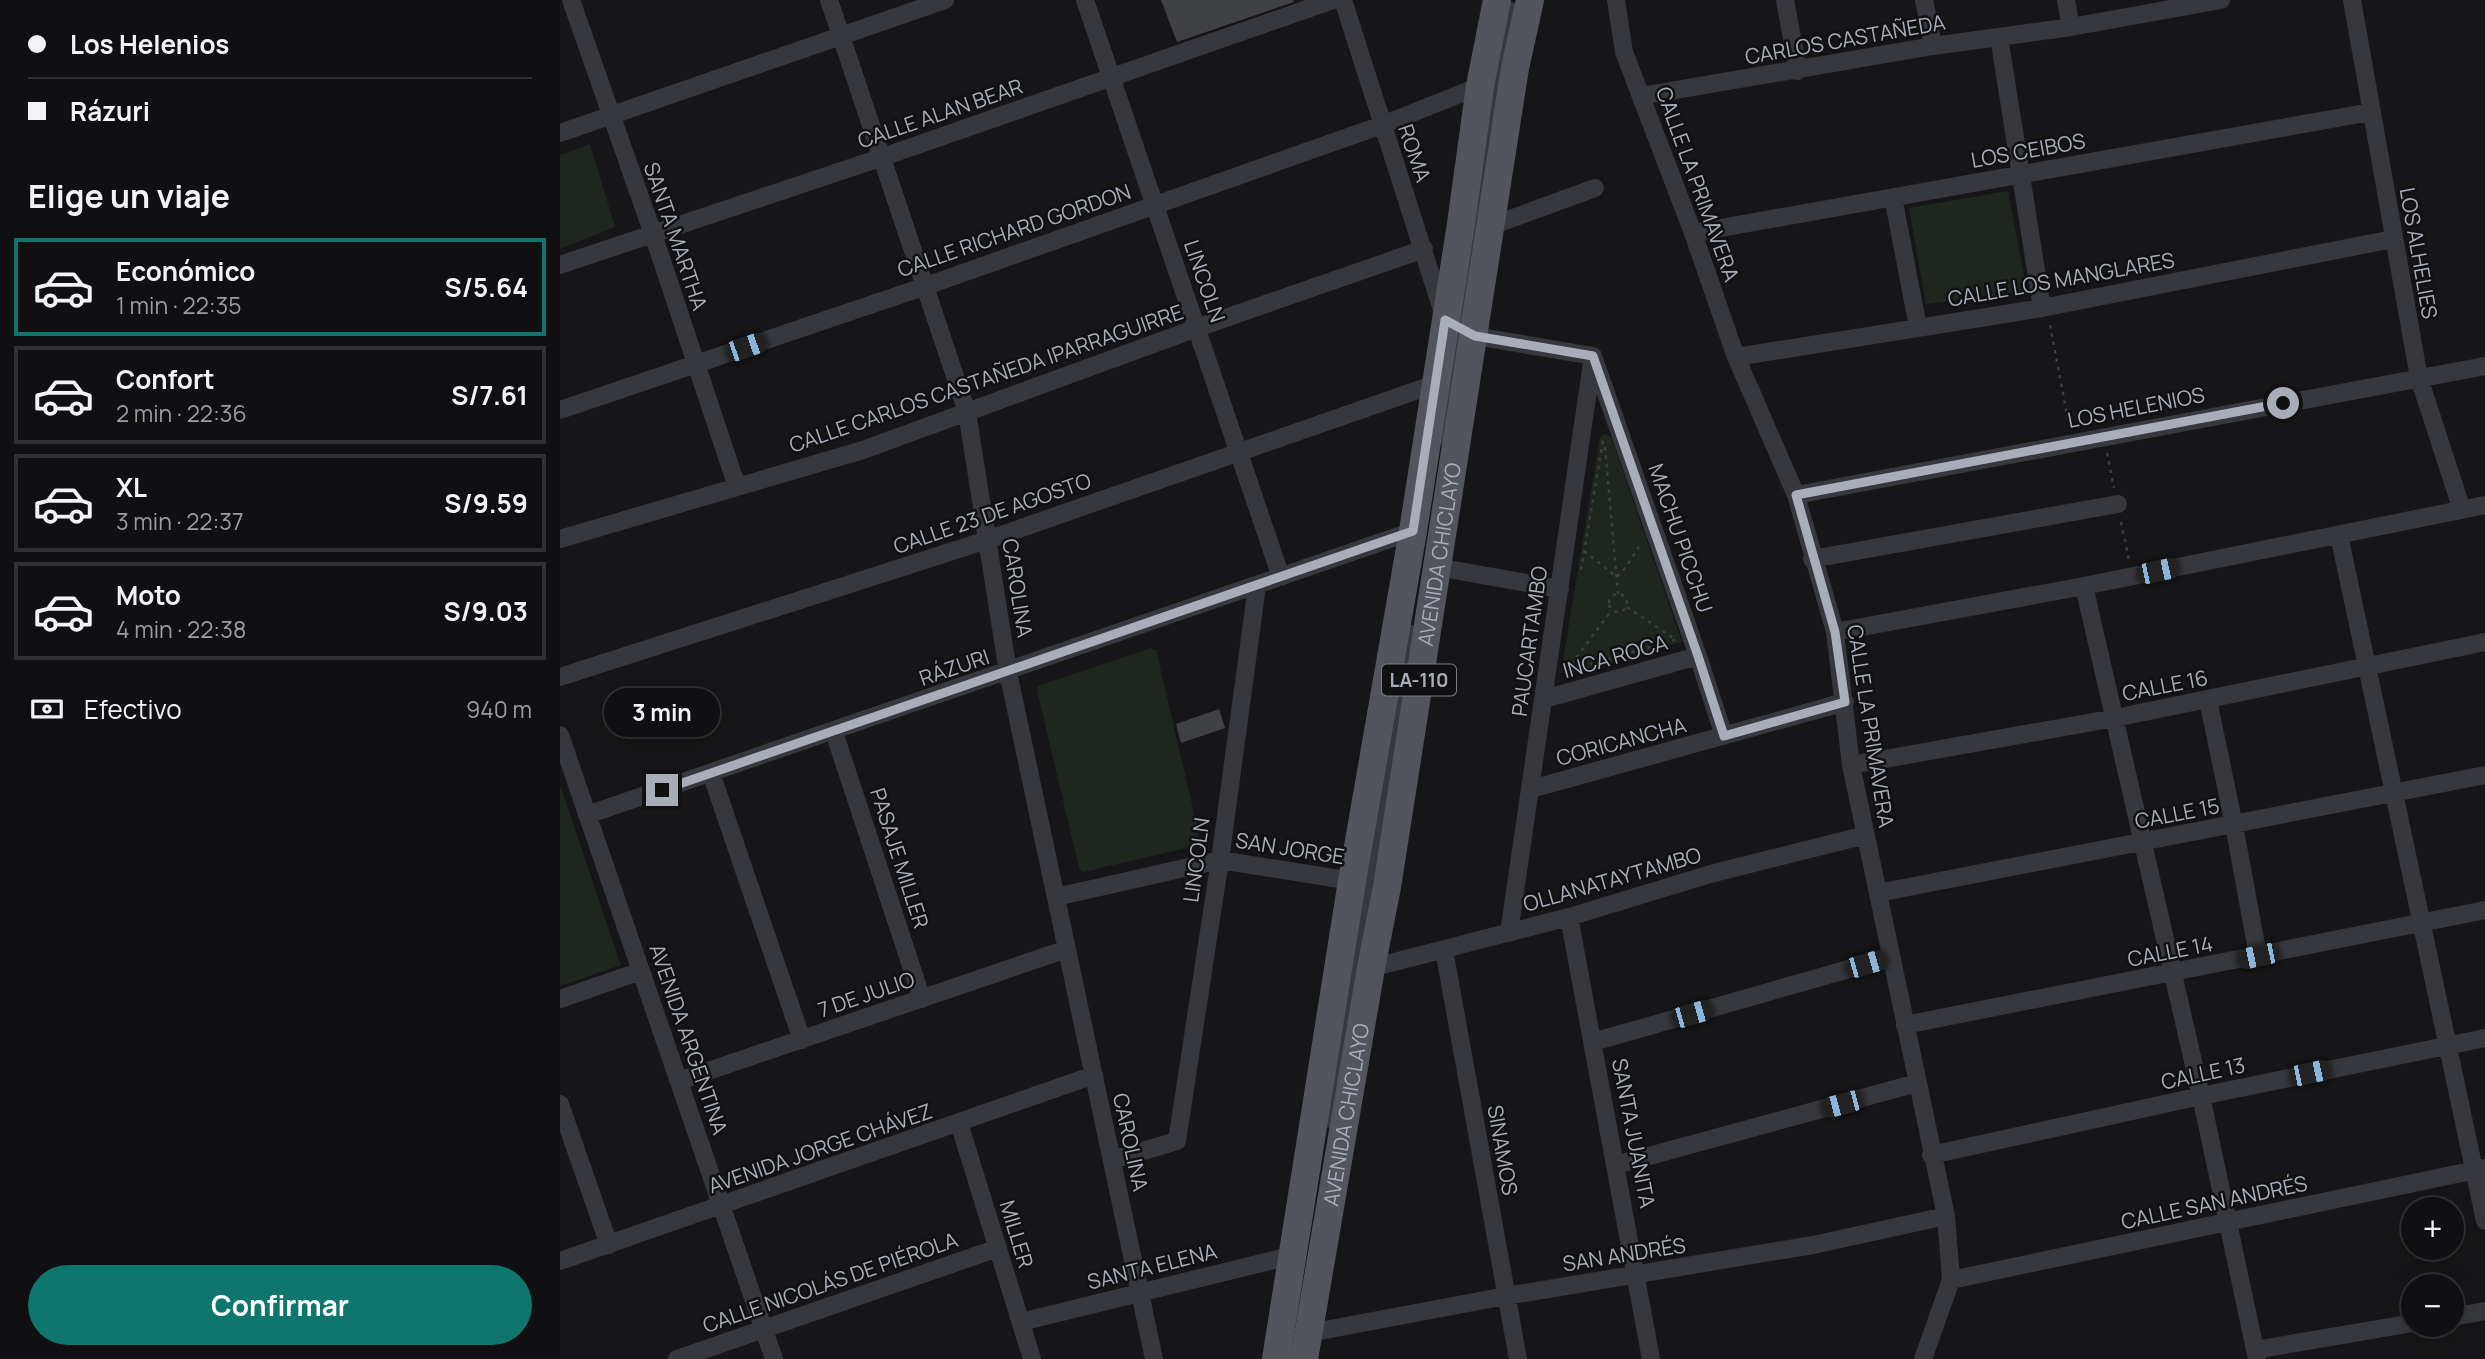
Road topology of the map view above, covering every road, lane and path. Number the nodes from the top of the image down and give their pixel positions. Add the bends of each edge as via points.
1 (571, 0) edge
2 (829, 0) edge
3 (945, 0) edge
4 (1085, 0) edge
5 (1333, 0) edge
6 (1343, 0) edge
7 (1497, 0) edge
8 (1510, 0) edge
9 (1530, 0) edge
10 (1616, 0) edge
11 (1786, 0) edge
12 (1924, 0) edge
13 (2066, 0) edge
14 (2352, 0) edge
15 (2209, 1) edge
16 (2071, 27) junction
17 (841, 37) junction
18 (1999, 37) junction
19 (1933, 46) junction
20 (1798, 71) junction
21 (1111, 77) junction
22 (1480, 86) junction
23 (1641, 96) junction
24 (2371, 113) junction
25 (610, 116) junction
26 (1382, 125) junction
27 (560, 133) edge
28 (883, 157) junction
29 (2020, 175) junction
30 (1595, 188) dead end
31 (1893, 197) junction
32 (1155, 205) junction
33 (1491, 226) junction
34 (1693, 233) junction
35 (653, 234) junction
36 (2393, 239) junction
37 (1424, 249) junction
38 (560, 265) edge
39 (926, 286) junction
40 (2044, 307) junction
41 (1918, 327) junction
42 (1197, 328) junction
43 (1460, 328) junction
44 (1593, 356) junction
45 (1736, 357) junction
46 (695, 364) junction
47 (2485, 366) edge
48 (2419, 378) junction
49 (1435, 384) junction
50 (560, 410) edge
51 (967, 412) junction
52 (2072, 442) junction
53 (1239, 452) junction
54 (737, 487) junction
55 (1796, 495) junction
56 (2118, 504) dead end
57 (2485, 505) edge
58 (2462, 510) junction
59 (1413, 531) junction
60 (2339, 535) junction
61 (560, 539) edge
62 (987, 540) junction
63 (1642, 542) dead end
64 (1584, 551) junction
65 (1812, 559) junction
66 (1437, 567) junction
67 (1617, 576) junction
68 (1580, 577) dead end
69 (1281, 578) junction
70 (1257, 586) junction
71 (2084, 586) junction
72 (1560, 589) junction
73 (1618, 594) junction
74 (1626, 607) junction
75 (1612, 610) junction
76 (1835, 632) junction
77 (2485, 642) edge
78 (1698, 656) junction
79 (2368, 667) junction
80 (1008, 672) junction
81 (560, 677) edge
82 (1544, 699) junction
83 (2208, 700) junction
84 (1845, 702) junction
85 (2115, 718) junction
86 (834, 732) junction
87 (560, 735) edge
88 (1724, 736) junction
89 (564, 758) edge
90 (1851, 765) junction
91 (711, 773) junction
92 (2485, 775) edge
93 (1531, 789) junction
94 (2393, 794) junction
95 (587, 816) junction
96 (2234, 825) junction
97 (1866, 835) junction
98 (2143, 843) junction
99 (1220, 860) junction
100 (1352, 881) junction
101 (1878, 893) junction
102 (1056, 897) junction
103 (2485, 910) edge
104 (1569, 916) junction
105 (2420, 923) junction
106 (1509, 933) junction
107 (1067, 949) junction
108 (1444, 950) junction
109 (2258, 956) junction
110 (1891, 957) junction
111 (1371, 968) junction
112 (641, 971) junction
113 (2173, 974) junction
114 (560, 999) edge
115 (922, 999) junction
116 (1905, 1025) junction
117 (2485, 1038) edge
118 (802, 1040) junction
119 (1593, 1042) junction
120 (2446, 1045) junction
121 (1094, 1075) junction
122 (679, 1081) junction
123 (1917, 1083) junction
124 (2201, 1096) junction
125 (560, 1104) edge
126 (959, 1123) junction
127 (1931, 1155) junction
128 (1112, 1160) junction
129 (1616, 1165) junction
130 (2479, 1169) edge
131 (722, 1206) junction
132 (1946, 1216) junction
133 (2229, 1222) junction
134 (2485, 1222) edge
135 (609, 1245) junction
136 (998, 1248) junction
137 (1294, 1255) junction
138 (560, 1262) edge
139 (1637, 1275) junction
140 (1951, 1280) junction
141 (1140, 1292) junction
142 (1506, 1296) junction
143 (2485, 1311) edge
144 (2464, 1315) edge
145 (1021, 1322) junction
146 (2401, 1325) edge
147 (764, 1329) junction
148 (1306, 1346) edge
149 (2256, 1354) edge
150 (677, 1359) edge
151 (774, 1359) edge
152 (1032, 1359) edge
153 (1154, 1359) edge
154 (1276, 1359) edge
155 (1288, 1359) edge
156 (1518, 1359) edge
157 (1651, 1359) edge
158 (1922, 1359) edge

1 - 25 street, SANTA MARTHA
2 - 17 street, CAROLINA
3 - 17 street
4 - 21 street, LINCOLN
5 - 21 street, CALLE ALAN BEAR
6 - 26 street, ROMA
7 - 22 main road, AVENIDA CHICLAYO / LA-110
8 - 43 street, AVENIDA CHICLAYO
9 - 33 main road, AVENIDA CHICLAYO / LA-110
10 - 23 street, CALLE LA PRIMAVERA via 1625,52
11 - 20 street
12 - 19 street
13 - 16 street
14 - 24 street, LOS ALHELIES
15 - 16 street, CARLOS CASTAÑEDA
16 - 18 street, CARLOS CASTAÑEDA
17 - 25 street
17 - 28 street, CAROLINA
18 - 19 street, CARLOS CASTAÑEDA
18 - 29 street
19 - 20 street, CARLOS CASTAÑEDA
20 - 23 street, CARLOS CASTAÑEDA
21 - 28 street, CALLE ALAN BEAR
21 - 32 street, LINCOLN
22 - 26 street, CALLE RICHARD GORDON
22 - 43 main road, AVENIDA CHICLAYO / LA-110 via 1461,224
23 - 34 street, CALLE LA PRIMAVERA
24 - 29 street, LOS CEIBOS
24 - 36 street, LOS ALHELIES
25 - 27 street
25 - 35 street, SANTA MARTHA
26 - 32 street, CALLE RICHARD GORDON
26 - 37 street, ROMA
28 - 35 street, CALLE ALAN BEAR
28 - 39 street, CAROLINA
29 - 31 street, LOS CEIBOS
29 - 40 street
30 - 33 street
31 - 34 street, LOS CEIBOS
31 - 41 street
32 - 39 street, CALLE RICHARD GORDON
32 - 42 street, LINCOLN
33 - 43 main road, AVENIDA CHICLAYO / LA-110
34 - 45 street, CALLE LA PRIMAVERA
35 - 38 street, CALLE ALAN BEAR
35 - 46 street, SANTA MARTHA
36 - 40 street, CALLE LOS MANGLARES
36 - 48 street, LOS ALHELIES
37 - 42 street, CALLE CARLOS CASTAÑEDA IPARRAGUIRRE
37 - 43 street, ROMA
39 - 46 street, CALLE RICHARD GORDON
39 - 51 street, CAROLINA
40 - 41 street, CALLE LOS MANGLARES
40 - 52 path
41 - 45 street, CALLE LOS MANGLARES
42 - 51 street, CALLE CARLOS CASTAÑEDA IPARRAGUIRRE
42 - 53 street, LINCOLN
43 - 44 street
43 - 49 main road, AVENIDA CHICLAYO / LA-110
43 - 66 main road, AVENIDA CHICLAYO / LA-110 via 1463,391
43 - 155 street, AVENIDA CHICLAYO
44 - 72 street, PAUCARTAMBO
44 - 78 street, MACHU PICCHU
45 - 55 street, CALLE LA PRIMAVERA
46 - 50 street, CALLE RICHARD GORDON
46 - 54 street, SANTA MARTHA
47 - 48 street, LOS HELENIOS
48 - 52 street, LOS HELENIOS
48 - 58 street, LOS ALHELIES
49 - 53 street, CALLE 23 DE AGOSTO
49 - 59 main road, AVENIDA CHICLAYO / LA-110
51 - 54 street, CALLE CARLOS CASTAÑEDA IPARRAGUIRRE via 863,450
51 - 62 street, CAROLINA
52 - 55 street, LOS HELENIOS
53 - 62 street, CALLE 23 DE AGOSTO
53 - 69 street, LINCOLN
54 - 61 street, CALLE CARLOS CASTAÑEDA IPARRAGUIRRE
55 - 65 street, CALLE LA PRIMAVERA
56 - 65 street
57 - 58 street
58 - 60 street
59 - 69 street, RÁZURI
59 - 100 main road, AVENIDA CHICLAYO / LA-110
60 - 71 street
60 - 79 street
62 - 80 street, CAROLINA
62 - 81 street, CALLE 23 DE AGOSTO
63 - 67 path
64 - 67 path
64 - 67 path via 1605,440
64 - 68 path
65 - 76 street, CALLE LA PRIMAVERA
66 - 72 street
66 - 111 main road, AVENIDA CHICLAYO / LA-110
67 - 73 path
69 - 70 street, RÁZURI
70 - 80 street, RÁZURI
70 - 99 street, LINCOLN
71 - 76 street
71 - 85 street
72 - 82 street, PAUCARTAMBO
73 - 74 path via 1626,598
73 - 75 path via 1610,600
74 - 75 path via 1620,612
74 - 75 path via 1675,640 1565,669
76 - 84 street, CALLE LA PRIMAVERA
77 - 79 street, CALLE 16
78 - 82 street, INCA ROCA
78 - 88 street, MACHU PICCHU
79 - 83 street, CALLE 16
79 - 94 street
80 - 86 street, RÁZURI
80 - 102 street, CAROLINA
82 - 93 street, PAUCARTAMBO
83 - 85 street, CALLE 16
83 - 96 street
84 - 88 street, CORICANCHA
84 - 90 street, CALLE LA PRIMAVERA
85 - 90 street, CALLE 16
85 - 98 street
86 - 91 street, RÁZURI
86 - 115 street, PASAJE MILLER
87 - 89 street, AVENIDA ARGENTINA
88 - 93 street, CORICANCHA
89 - 95 street, AVENIDA ARGENTINA
90 - 97 street, CALLE LA PRIMAVERA
91 - 95 street, RÁZURI
91 - 118 street
92 - 94 street, CALLE 15
93 - 106 street, PAUCARTAMBO
94 - 96 street, CALLE 15
94 - 105 street
95 - 112 street, AVENIDA ARGENTINA
96 - 98 street, CALLE 15
96 - 109 street
97 - 101 street, CALLE LA PRIMAVERA
97 - 104 street, OLLANATAYTAMBO
98 - 101 street, CALLE 15
98 - 113 street
99 - 100 street, SAN JORGE
99 - 102 street, SAN JORGE
99 - 128 street, LINCOLN via 1177,1141
100 - 137 main road, AVENIDA CHICLAYO / LA-110
101 - 110 street, CALLE LA PRIMAVERA
102 - 107 street, CAROLINA
103 - 105 street, CALLE 14
104 - 106 street, OLLANATAYTAMBO
104 - 119 street, SANTA JUANITA
105 - 109 street, CALLE 14
105 - 120 street
106 - 108 street, OLLANATAYTAMBO
107 - 115 street, 7 DE JULIO
107 - 121 street, CAROLINA
108 - 111 street, OLLANATAYTAMBO
108 - 142 street, SINAMOS
109 - 113 street, CALLE 14
110 - 116 street, CALLE LA PRIMAVERA
110 - 119 street
111 - 148 main road, AVENIDA CHICLAYO / LA-110
112 - 114 street
112 - 122 street, AVENIDA ARGENTINA
113 - 116 street, CALLE 14
113 - 124 street
115 - 118 street, 7 DE JULIO
116 - 123 street, CALLE LA PRIMAVERA
117 - 120 street, CALLE 13
118 - 122 street, 7 DE JULIO
119 - 129 street, SANTA JUANITA
120 - 124 street, CALLE 13
120 - 130 street
121 - 126 street, AVENIDA JORGE CHÁVEZ
121 - 128 street, CAROLINA
122 - 131 street, AVENIDA ARGENTINA
123 - 127 street, CALLE LA PRIMAVERA
123 - 129 street
124 - 127 street, CALLE 13
124 - 133 street
125 - 135 street
126 - 131 street, AVENIDA JORGE CHÁVEZ
126 - 136 street, MILLER
127 - 132 street, CALLE LA PRIMAVERA
128 - 141 street, CAROLINA
129 - 139 street, SANTA JUANITA
130 - 133 street, CALLE SAN ANDRÉS
130 - 134 street
131 - 135 street, AVENIDA JORGE CHÁVEZ
131 - 147 street, AVENIDA ARGENTINA
132 - 139 street, SAN ANDRÉS via 1813,1245
132 - 140 street, CALLE LA PRIMAVERA
133 - 140 street, CALLE SAN ANDRÉS
133 - 149 street
135 - 138 street, AVENIDA JORGE CHÁVEZ
136 - 145 street, MILLER
136 - 147 street, CALLE NICOLÁS DE PIÉROLA
137 - 141 street, SANTA ELENA
137 - 154 main road, AVENIDA CHICLAYO / LA-110
139 - 142 street, SAN ANDRÉS
139 - 157 street, SANTA JUANITA
140 - 158 street
141 - 145 street, SANTA ELENA
141 - 153 street, CAROLINA
142 - 148 street, SAN ANDRÉS
142 - 156 street, SINAMOS
143 - 144 street
145 - 152 street, MILLER
146 - 149 street
147 - 150 street, CALLE NICOLÁS DE PIÉROLA
147 - 151 street, AVENIDA ARGENTINA

